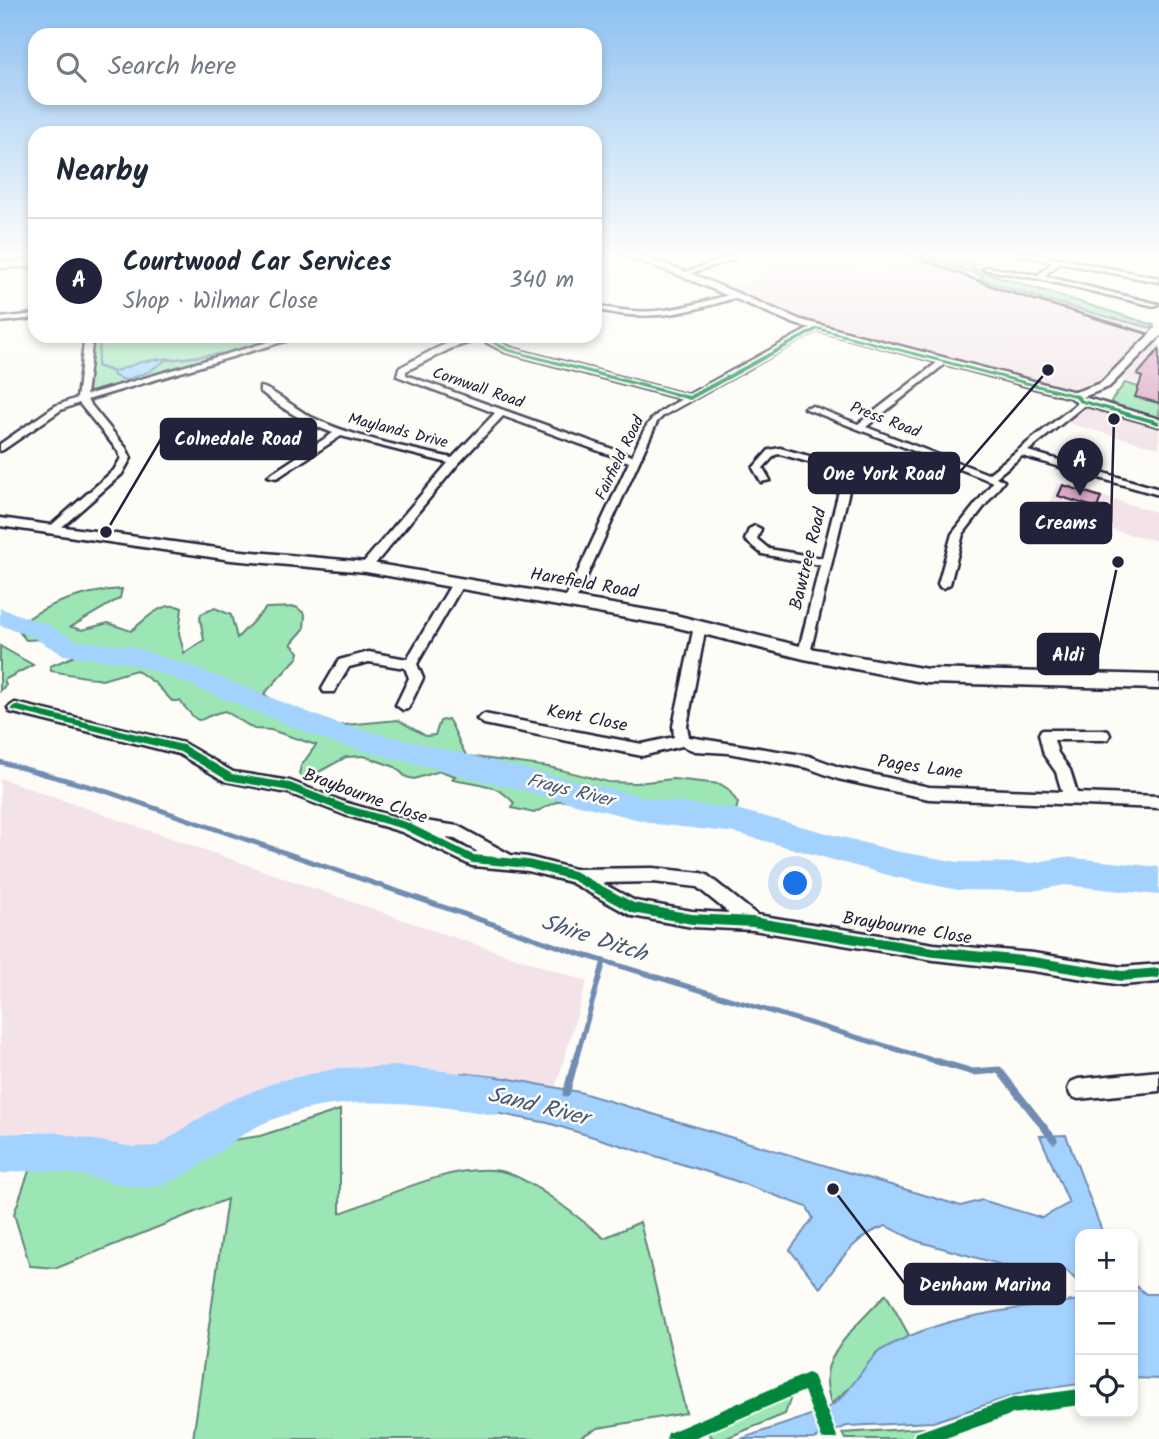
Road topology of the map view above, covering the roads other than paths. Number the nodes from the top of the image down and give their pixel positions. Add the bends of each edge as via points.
1 (792, 320) edge
2 (817, 328) junction
3 (1156, 334) edge
4 (88, 343) edge
5 (274, 343) edge
6 (461, 343) edge
7 (494, 343) edge
8 (943, 361) junction
9 (263, 389) dead end
10 (690, 398) junction
11 (1084, 398) junction
12 (81, 399) junction
13 (809, 408) dead end
14 (500, 413) junction
15 (1159, 423) edge
16 (860, 427) junction
17 (339, 433) junction
18 (0, 447) edge
19 (1019, 452) junction
20 (635, 460) junction
21 (454, 462) junction
22 (273, 476) dead end
23 (989, 478) junction
24 (765, 480) dead end
25 (1159, 492) edge
26 (0, 523) edge
27 (755, 529) dead end
28 (51, 531) junction
29 (824, 562) junction
30 (366, 567) junction
31 (458, 583) junction
32 (944, 584) dead end
33 (569, 604) junction
34 (700, 626) junction
35 (804, 653) junction
36 (410, 664) junction
37 (1159, 682) edge
38 (329, 689) dead end
39 (403, 705) dead end
40 (15, 708) dead end
41 (484, 719) dead end
42 (1103, 735) dead end
43 (682, 740) junction
44 (1071, 797) junction
45 (1159, 802) edge
46 (574, 877) junction
47 (753, 922) junction
48 (1159, 973) edge
49 (1159, 1081) edge
50 (1078, 1089) dead end

1 - 2 street
2 - 8 street
2 - 10 street, Fairfield Road
3 - 11 street via 1115,378
4 - 12 street
5 - 12 street
6 - 14 street, Cornwall Road via 402,370 401,376
7 - 10 street
8 - 11 street
8 - 16 street
9 - 17 street, Maylands Drive via 278,404
10 - 20 street, Fairfield Road via 653,421
11 - 15 street
11 - 19 street
12 - 18 street via 58,408
12 - 28 street via 126,458 118,472
13 - 16 street, Press Road
14 - 20 street, Cornwall Road
14 - 21 street
16 - 23 street, Press Road
17 - 21 street, Maylands Drive
17 - 22 street
19 - 23 street
19 - 25 street
20 - 33 street, Fairfield Road
21 - 30 street
23 - 32 street via 999,481 958,534
24 - 29 street, Bawtree Road via 758,468 772,452 779,451 848,474
26 - 28 main road, Harefield Road
27 - 29 street via 751,540 766,552
28 - 30 main road, Harefield Road
29 - 35 street, Bawtree Road
30 - 31 main road, Harefield Road
31 - 33 main road, Harefield Road
31 - 36 street
33 - 34 main road, Harefield Road
34 - 35 main road, Harefield Road
34 - 43 street via 680,726
35 - 37 main road, Harefield Road via 927,676
36 - 38 street via 369,657 344,663
36 - 39 street via 416,678
40 - 46 street, Braybourne Close via 183,749 230,777 290,787 345,809 406,825 472,859 528,864
41 - 43 street, Kent Close via 642,750
42 - 44 street via 1046,734
43 - 44 street, Pages Lane via 809,762 929,793
44 - 45 street, Pages Lane
46 - 47 street, Braybourne Close via 632,908 692,919
46 - 47 street, Braybourne Close via 653,875 701,880
47 - 48 street, Braybourne Close via 1122,976
49 - 50 street

